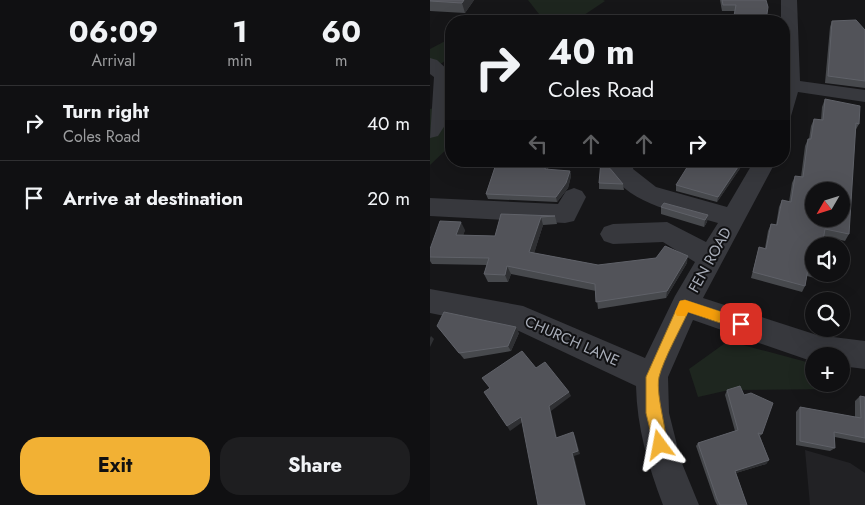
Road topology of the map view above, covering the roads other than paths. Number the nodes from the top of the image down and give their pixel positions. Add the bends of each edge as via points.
1 (789, 0) edge
2 (789, 15) edge
3 (430, 64) edge
4 (790, 85) edge
5 (865, 96) edge
6 (430, 131) edge
7 (622, 167) edge
8 (762, 167) edge
9 (574, 197) dead end
10 (430, 207) edge
11 (734, 218) junction
12 (613, 234) dead end
13 (711, 258) junction
14 (430, 300) edge
15 (685, 305) junction
16 (865, 355) edge
17 (652, 377) junction
18 (681, 505) edge

1 - 2 street
3 - 6 street via 444,76 445,87 442,114
4 - 5 street
7 - 11 street via 621,172 648,194
8 - 11 street, FEN ROAD
9 - 10 street via 565,214
11 - 13 street, FEN ROAD
12 - 13 street via 667,232
13 - 15 street, FEN ROAD
14 - 17 street, CHURCH LANE via 523,319
15 - 16 street via 817,349
15 - 17 street, FEN ROAD
17 - 18 street, FEN ROAD via 653,413 664,461

